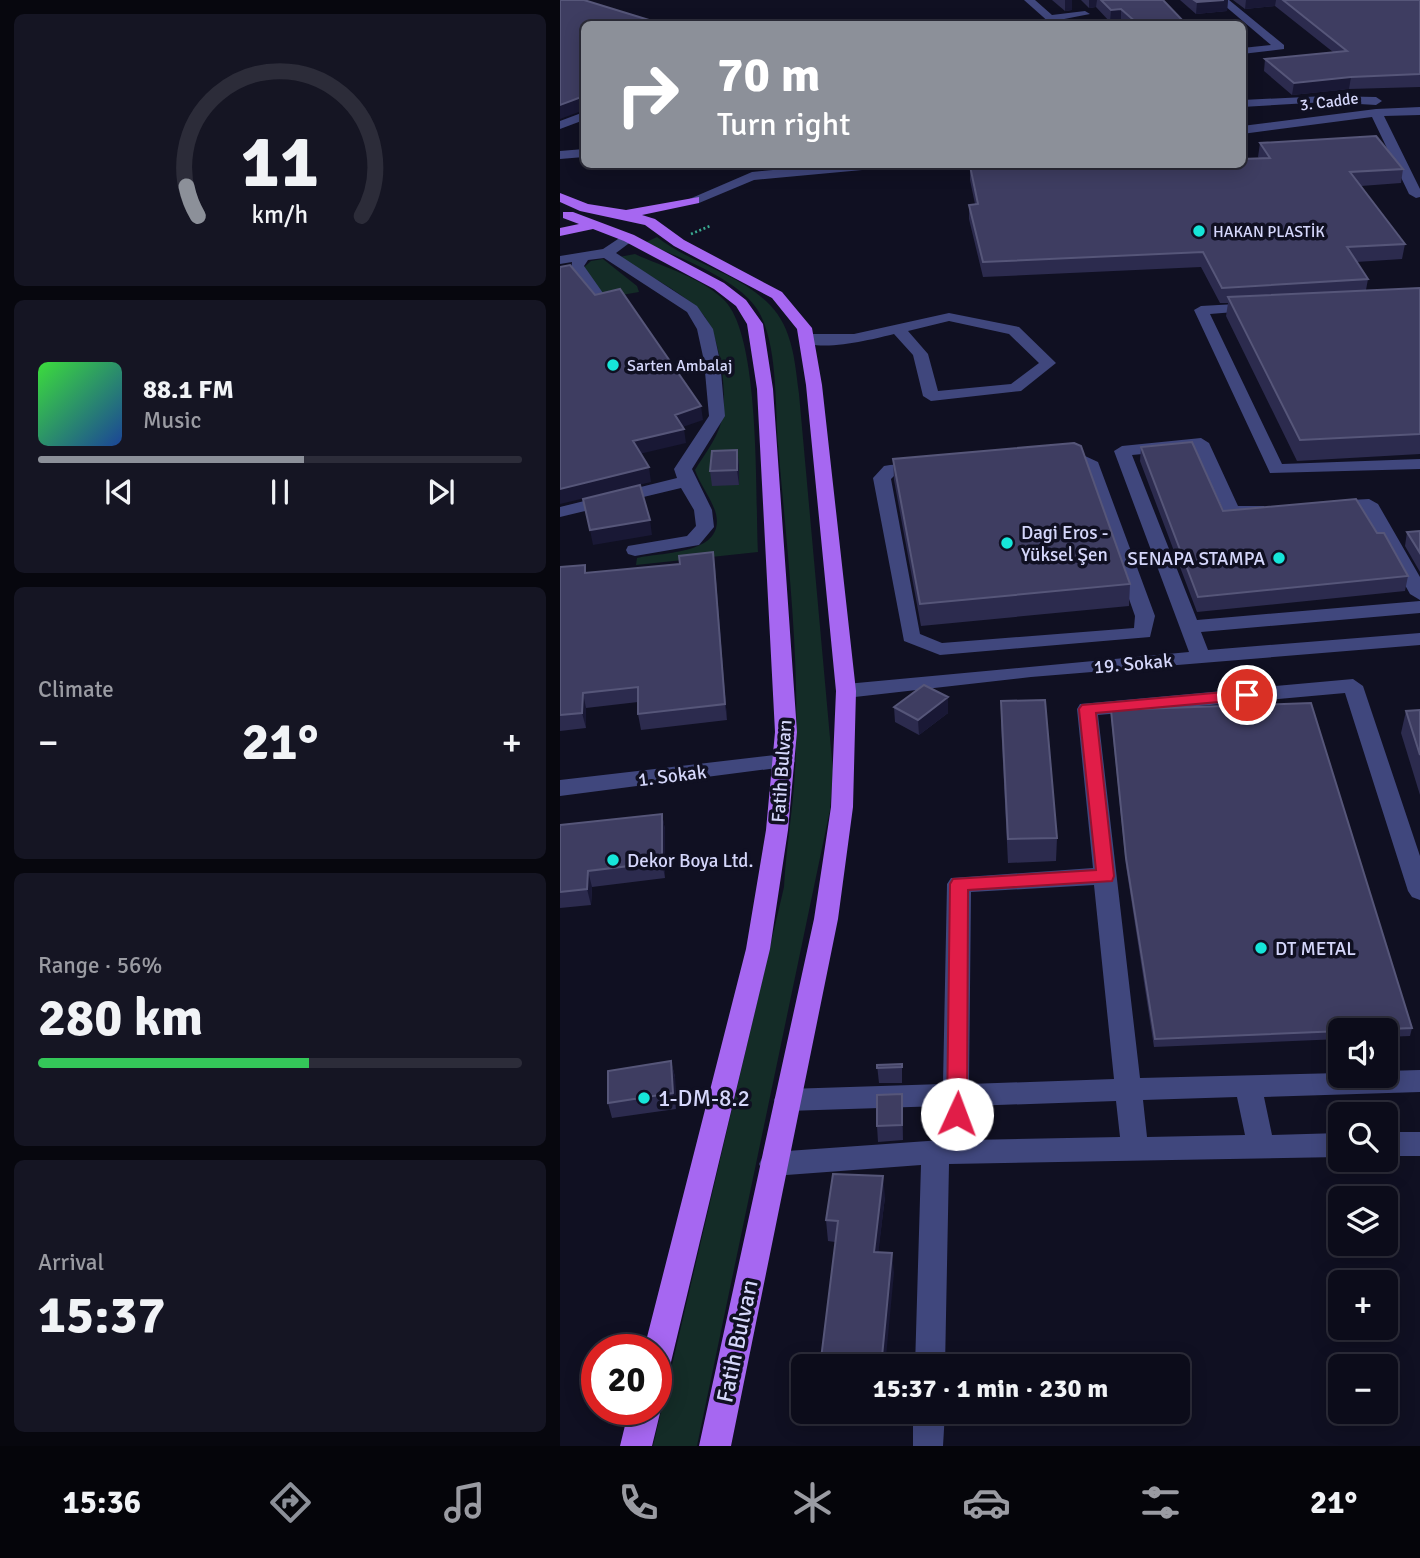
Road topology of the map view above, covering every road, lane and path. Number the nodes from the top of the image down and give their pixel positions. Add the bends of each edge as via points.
1 (1071, 0) edge
2 (1223, 0) edge
3 (1031, 2) edge
4 (1049, 2) dead end
5 (1085, 14) junction
6 (1052, 21) edge
7 (1057, 21) edge
8 (1093, 21) edge
9 (1246, 51) edge
10 (1420, 98) edge
11 (1246, 104) edge
12 (1420, 111) edge
13 (1376, 113) junction
14 (581, 117) edge
15 (560, 125) edge
16 (1246, 129) edge
17 (581, 153) edge
18 (560, 155) edge
19 (798, 168) edge
20 (777, 169) edge
21 (1420, 194) edge
22 (560, 197) edge
23 (694, 200) junction
24 (625, 214) junction
25 (562, 216) edge
26 (595, 225) junction
27 (710, 226) dead end
28 (703, 229) dead end
29 (560, 232) edge
30 (664, 232) junction
31 (629, 238) junction
32 (607, 254) junction
33 (582, 258) junction
34 (560, 260) edge
35 (603, 303) edge
36 (1269, 306) edge
37 (898, 329) junction
38 (807, 339) junction
39 (1420, 464) edge
40 (687, 481) junction
41 (1314, 507) edge
42 (1273, 509) edge
43 (560, 512) edge
44 (635, 550) dead end
45 (1418, 607) edge
46 (1190, 627) junction
47 (1420, 639) edge
48 (1025, 642) junction
49 (1201, 657) junction
50 (1031, 671) junction
51 (846, 691) junction
52 (784, 761) junction
53 (560, 788) edge
54 (1106, 876) junction
55 (1420, 891) edge
56 (1420, 1080) edge
57 (1248, 1086) junction
58 (1129, 1090) junction
59 (958, 1095) junction
60 (788, 1100) junction
61 (1398, 1144) edge
62 (1420, 1144) edge
63 (1328, 1145) edge
64 (1261, 1146) junction
65 (1135, 1149) junction
66 (945, 1152) junction
67 (773, 1164) junction
68 (663, 1334) edge
69 (931, 1354) edge
70 (929, 1424) edge
71 (641, 1425) edge
72 (928, 1444) dead end
73 (636, 1446) edge
74 (715, 1446) edge

1 - 5 street
2 - 9 street via 1280,47
3 - 4 street
3 - 6 street
5 - 7 street
5 - 8 street
10 - 11 street
12 - 13 street, 3. Cadde
13 - 16 street, 3. Cadde
13 - 21 street via 1416,194
14 - 15 street
17 - 18 street
19 - 20 street
20 - 23 street
22 - 24 main road via 585,208
23 - 24 main road
23 - 30 main road via 667,222
24 - 26 main road
24 - 30 main road
25 - 26 main road, Fatih Bulvarı
26 - 29 main road
26 - 31 main road, Fatih Bulvarı
27 - 28 path
30 - 31 main road
30 - 38 main road via 777,295 798,317
31 - 32 street
31 - 52 main road, Fatih Bulvarı via 730,293 755,324 765,389 778,567
32 - 33 street
32 - 40 street via 692,309 705,329 717,416 684,469
33 - 34 street
33 - 35 street via 578,272
36 - 39 street via 1201,310 1276,469
37 - 37 street via 949,317 1014,330 1048,363 1015,388 931,396 920,354
37 - 38 street via 853,339
38 - 51 main road, Fatih Bulvarı
40 - 43 street
40 - 44 street via 703,504 705,527 700,536
41 - 45 street via 1369,504
42 - 46 street via 1232,512 1201,443 1122,451
45 - 46 street
46 - 49 street
47 - 49 street, 19. Sokak
48 - 48 street via 1143,632 1146,616 1089,462 1072,455 890,470 882,478 911,637 940,649
48 - 50 street
49 - 50 street, 19. Sokak
50 - 51 street, 19. Sokak
51 - 60 main road, Fatih Bulvarı via 842,807 826,919
52 - 53 street, 1. Sokak
52 - 68 main road, Fatih Bulvarı via 758,948
54 - 55 street via 1087,709 1353,686
54 - 58 street
54 - 59 street via 959,884
56 - 57 street
57 - 58 street
57 - 64 street
58 - 59 street
58 - 65 street
59 - 60 street
59 - 66 street
60 - 67 main road, Fatih Bulvarı
61 - 62 street
63 - 64 street
64 - 65 street
65 - 66 street
66 - 67 street
66 - 69 street
67 - 74 main road, Fatih Bulvarı
70 - 72 street
71 - 73 main road

